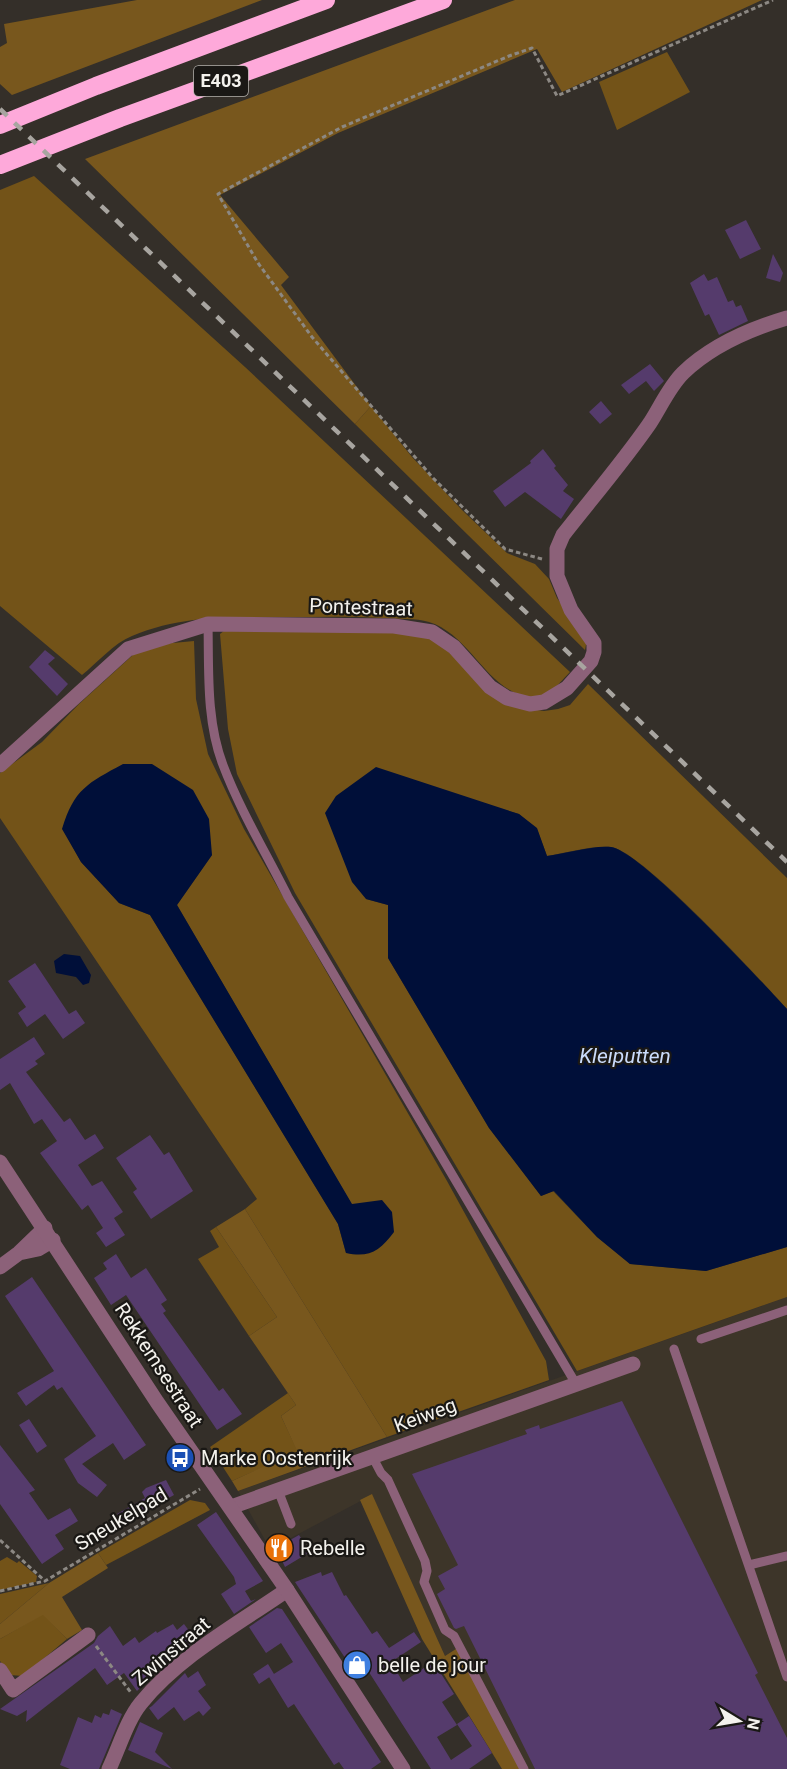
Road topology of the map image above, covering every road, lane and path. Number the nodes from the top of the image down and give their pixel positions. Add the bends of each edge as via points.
1 (326, 0) edge
2 (443, 0) edge
3 (773, 0) edge
4 (0, 125) edge
5 (0, 165) edge
6 (787, 318) edge
7 (556, 562) junction
8 (208, 624) junction
9 (0, 765) edge
10 (0, 1162) edge
11 (49, 1234) junction
12 (0, 1267) edge
13 (787, 1310) edge
14 (700, 1339) dead end
15 (674, 1349) dead end
16 (633, 1364) dead end
17 (576, 1384) junction
18 (372, 1456) junction
19 (212, 1482) junction
20 (278, 1490) junction
21 (231, 1506) junction
22 (291, 1524) dead end
23 (0, 1540) edge
24 (787, 1556) edge
25 (749, 1565) junction
26 (45, 1581) junction
27 (287, 1590) junction
28 (0, 1591) edge
29 (88, 1635) joint
30 (0, 1670) edge
31 (787, 1677) edge
32 (140, 1704) junction
33 (110, 1769) edge
34 (403, 1769) edge
35 (524, 1769) edge

1 - 4 highway, E403
2 - 5 highway, E403
3 - 7 path via 557,96 532,48 342,127 218,194 258,263 312,337 433,478 505,549
6 - 7 street, Pontestraat via 731,340 682,375 563,535
7 - 8 street, Pontestraat via 564,599 594,643 594,652 567,688 544,702 530,704 507,698 490,687 454,647 432,632 394,626
8 - 9 street, Pontestraat via 128,649
8 - 17 lane via 209,703 220,753 252,826 288,897
10 - 11 street, Rekkemsestraat
11 - 12 street via 38,1249 19,1253
11 - 19 street, Rekkemsestraat
13 - 14 lane
15 - 25 lane
16 - 17 street, Keiweg
17 - 18 street, Keiweg
18 - 20 street, Keiweg
18 - 35 lane via 388,1480 425,1562 423,1582 445,1630 454,1636
19 - 21 street, Rekkemsestraat
19 - 26 path, Sneukelpad
20 - 21 street, Keiweg
20 - 22 lane
21 - 27 street, Rekkemsestraat
23 - 26 path
24 - 25 lane
25 - 31 lane
26 - 28 path, Sneukelpad
27 - 32 street, Zwinstraat via 189,1658
27 - 34 street, Rekkemsestraat
29 - 30 street via 13,1690
29 - 32 path
32 - 33 street, Zwinstraat

